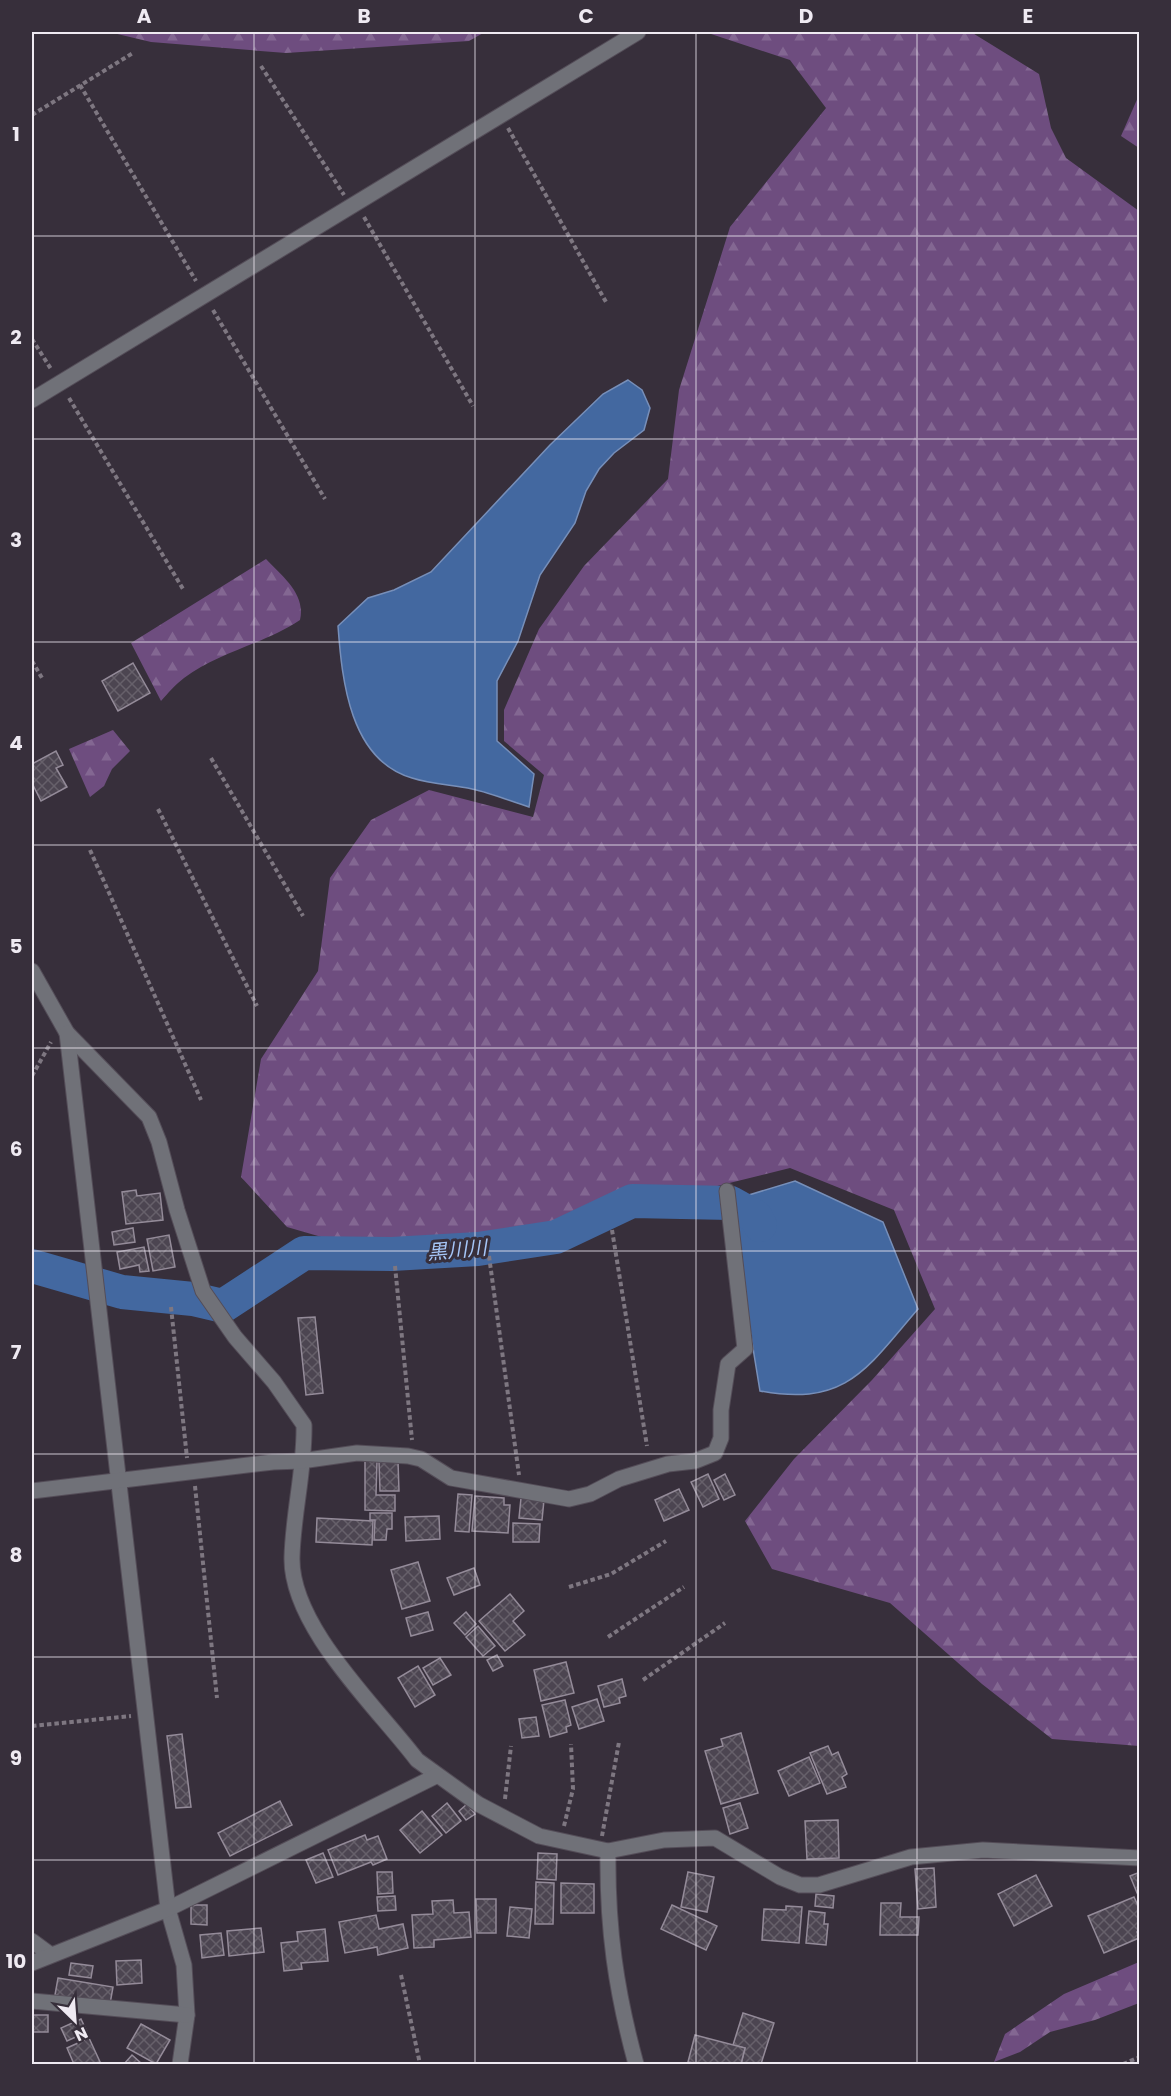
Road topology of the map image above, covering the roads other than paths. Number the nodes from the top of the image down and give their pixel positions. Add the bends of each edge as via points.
1 (638, 32) edge
2 (32, 400) edge
3 (32, 971) edge
4 (64, 1028) junction
5 (727, 1191) dead end
6 (301, 1461) junction
7 (119, 1480) junction
8 (32, 1491) edge
9 (436, 1776) junction
10 (604, 1847) junction
11 (1140, 1858) edge
12 (168, 1909) junction
13 (32, 1941) edge
14 (51, 1955) junction
15 (32, 1963) edge
16 (32, 2001) edge
17 (187, 2014) junction
18 (180, 2064) edge
19 (636, 2064) edge

1 - 2 street
3 - 4 street
4 - 6 street via 148,1117 203,1291 304,1425
4 - 7 street
5 - 6 street via 745,1349 728,1364 721,1438 715,1453 619,1479 591,1494 568,1499 451,1478 421,1459 408,1456 357,1453
6 - 7 street
6 - 9 street via 291,1559 297,1592 316,1634 417,1760
7 - 8 street
7 - 12 street
9 - 10 street via 522,1829 539,1836
9 - 12 street
10 - 11 street via 715,1838 780,1877 800,1885 819,1886 911,1857 983,1850
10 - 19 street via 616,1985
12 - 14 street
12 - 17 street via 184,1965
13 - 14 street
14 - 15 street
16 - 17 street
17 - 18 street

